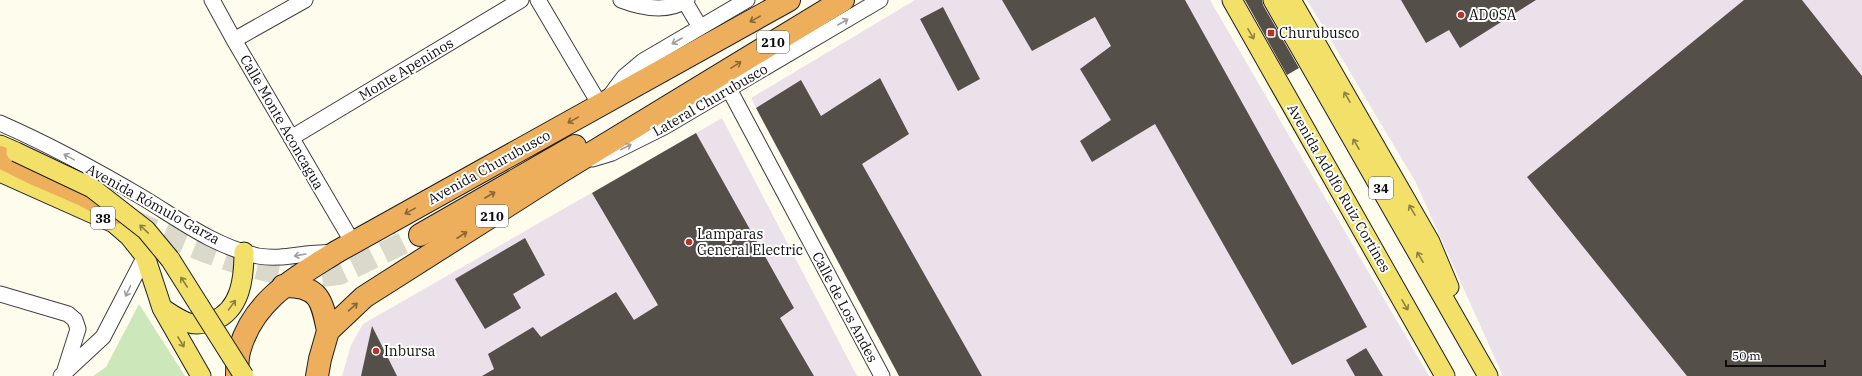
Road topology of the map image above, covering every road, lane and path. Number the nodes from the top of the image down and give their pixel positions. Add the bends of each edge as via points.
1 (212, 0) edge
2 (305, 0) edge
3 (521, 0) edge
4 (538, 0) edge
5 (621, 0) edge
6 (747, 0) edge
7 (789, 0) edge
8 (843, 0) edge
9 (880, 0) edge
10 (1232, 0) edge
11 (1273, 0) edge
12 (1291, 0) edge
13 (686, 1) edge
14 (700, 27) junction
15 (234, 40) junction
16 (703, 84) junction
17 (729, 89) junction
18 (603, 103) junction
19 (0, 123) edge
20 (291, 138) junction
21 (5, 151) edge
22 (576, 163) junction
23 (0, 172) edge
24 (118, 214) tunnel mouth
25 (420, 235) tunnel mouth
26 (346, 247) junction
27 (244, 252) junction
28 (145, 256) junction
29 (283, 286) junction
30 (0, 294) edge
31 (162, 308) junction
32 (328, 331) junction
33 (1484, 368) edge
34 (62, 375) edge
35 (201, 376) edge
36 (237, 376) edge
37 (244, 376) edge
38 (317, 376) edge
39 (882, 376) edge
40 (1445, 376) edge

1 - 15 street, Calle Monte Aconcagua
2 - 15 street
3 - 20 street, Monte Apeninos
4 - 18 street
5 - 13 street via 635,5 662,8
6 - 14 street
7 -> 18 highway, Avenida Churubusco / 210
16 -> 8 highway, 210
17 -> 9 street, Lateral Churubusco
10 -> 40 main road, Avenida Adolfo Ruiz Cortínes / 34
33 -> 11 main road, 34
33 -> 12 main road via 1430,242
13 - 14 street
14 -> 18 street via 632,69
15 - 20 street, Calle Monte Aconcagua
16 - 22 highway, 210
25 -> 16 highway via 664,95 689,85
22 -> 17 street, Lateral Churubusco via 612,154
17 - 39 street, Calle de Los Andes
18 -> 26 highway, Avenida Churubusco / 210
27 -> 19 street, Avenida Rómulo Garza via 193,230 144,199 51,147
20 - 26 street, Calle Monte Aconcagua
21 - 24 highway via 32,173 85,196
37 -> 21 main road, Avenida Rómulo Garza / 38, bridge via 170,259 146,230 92,188
32 -> 22 highway, 210 via 364,297
23 - 28 main road, 38 via 114,223 129,236
26 -> 27 street, Avenida Rómulo Garza via 276,258
26 - 29 highway, Avenida Churubusco / 210
31 -> 27 main road via 188,323 206,324 220,318 229,310 241,289
28 - 31 main road, 38
28 -> 34 street via 103,337
29 - 32 highway via 301,286 315,293 324,309
29 - 36 highway, Avenida Churubusco / 210 via 262,308 247,330 239,350
30 - 34 street via 68,314 74,320 78,329
31 -> 35 main road, 38
32 - 38 highway

